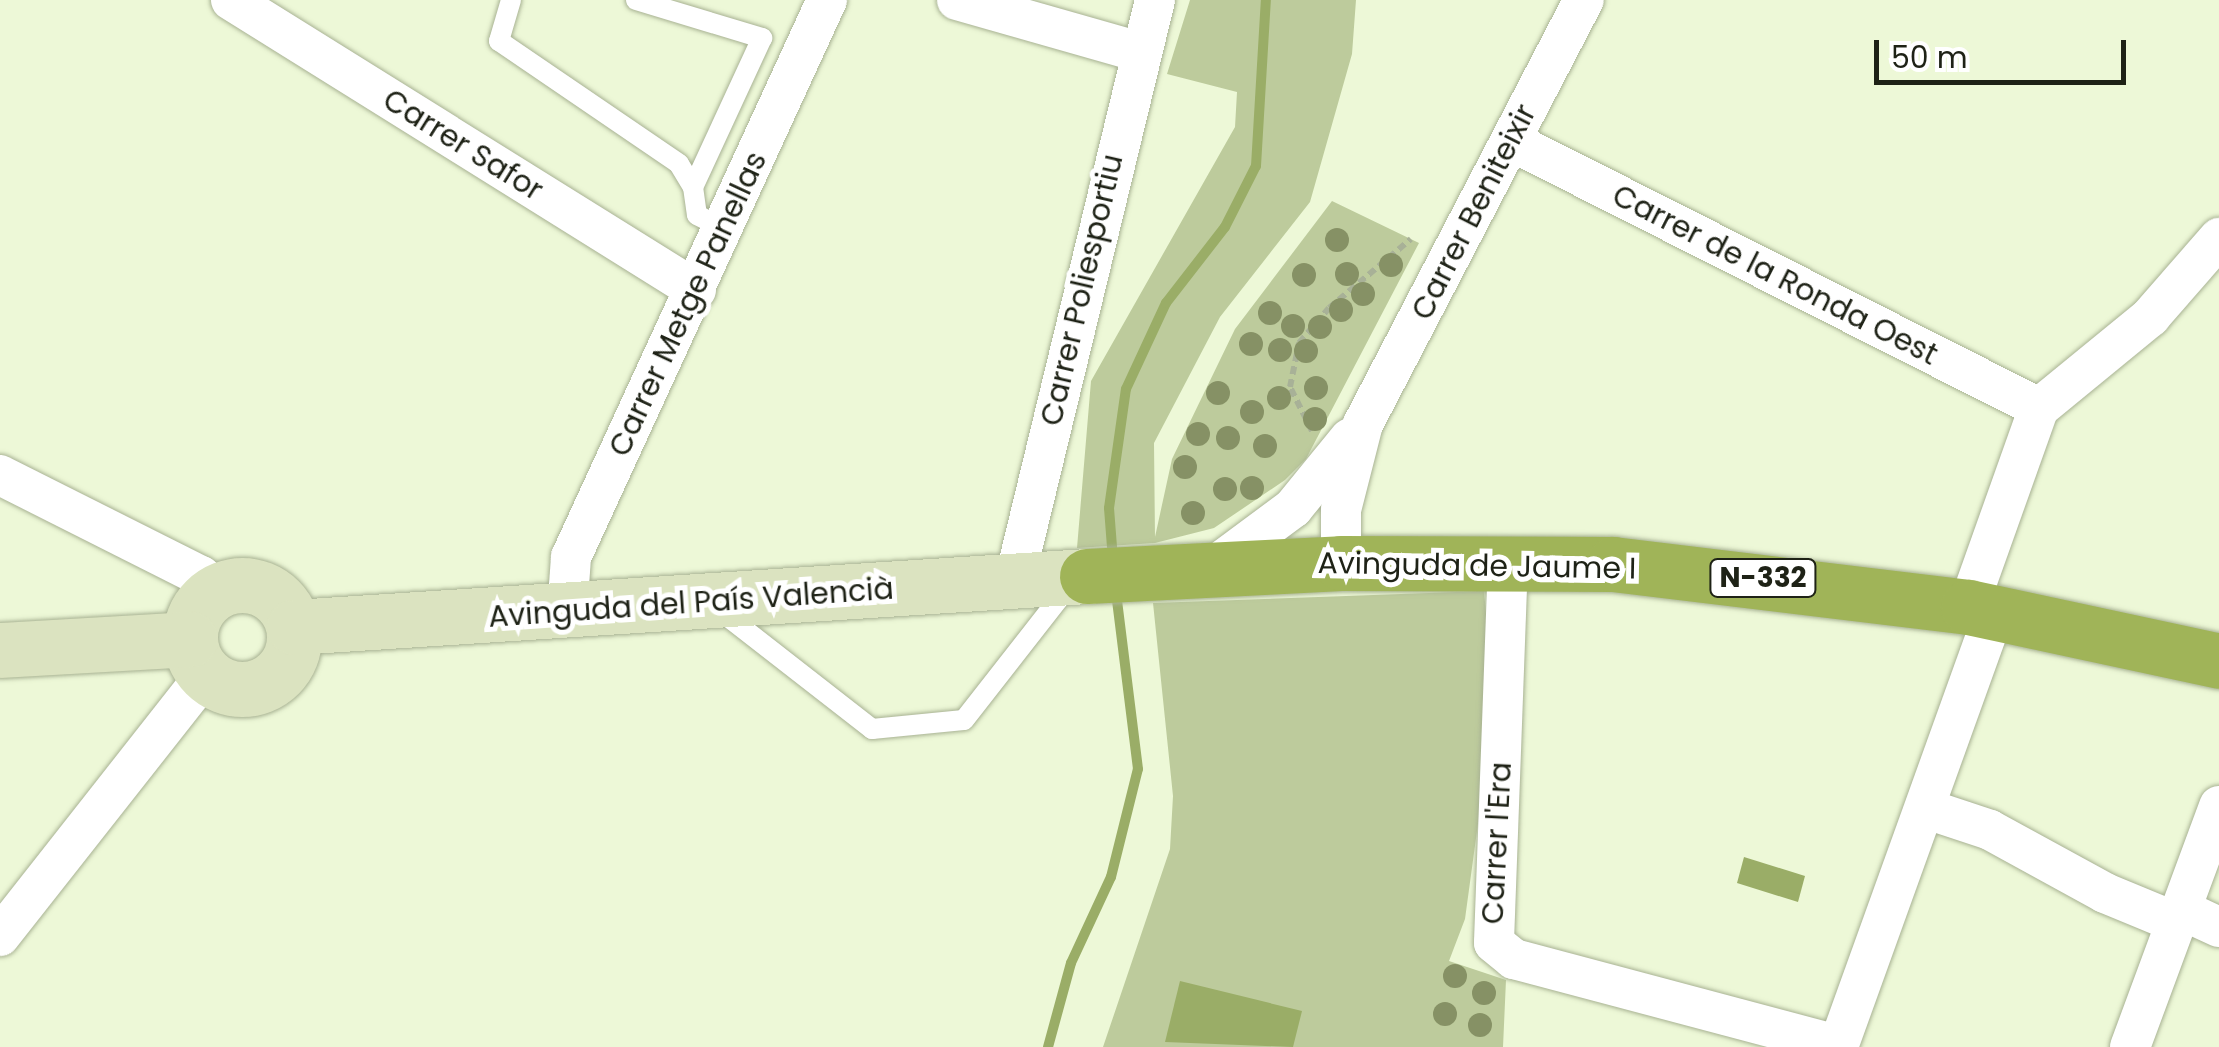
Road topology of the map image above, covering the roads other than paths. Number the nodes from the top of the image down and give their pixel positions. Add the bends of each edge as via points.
1 (231, 0) edge
2 (511, 0) edge
3 (636, 0) edge
4 (828, 0) edge
5 (956, 0) edge
6 (1155, 0) edge
7 (1584, 0) edge
8 (1140, 52) junction
9 (1511, 141) junction
10 (693, 187) junction
11 (724, 228) junction
12 (2212, 259) edge
13 (696, 290) junction
14 (2039, 408) junction
15 (1363, 424) junction
16 (0, 475) edge
17 (1312, 488) junction
18 (1508, 560) junction
19 (1320, 564) junction
20 (1192, 570) junction
21 (1054, 578) junction
22 (216, 592) junction
23 (723, 600) junction
24 (1982, 610) junction
25 (568, 612) junction
26 (294, 628) junction
27 (0, 650) edge
28 (198, 657) junction
29 (2219, 661) edge
30 (2219, 806) edge
31 (1927, 809) junction
32 (2177, 916) junction
33 (2219, 927) edge
34 (0, 936) edge
35 (1838, 1046) edge
36 (2130, 1047) edge

1 - 13 street, Carrer Safor
2 - 10 lane via 499,41 679,164
3 - 10 lane via 762,38
4 - 11 street, Carrer Metge Panellas
5 - 8 street
6 - 8 street, Carrer Poliesportiu
7 - 9 street, Carrer Beniteixir
8 - 21 street, Carrer Poliesportiu
9 - 14 street, Carrer de la Ronda Oest
9 - 15 street, Carrer Beniteixir
10 - 11 lane via 697,215
11 - 13 street, Carrer Metge Panellas
12 - 14 street
13 - 25 street, Carrer Metge Panellas via 571,557
14 - 24 street
15 - 17 street, Carrer Beniteixir
15 - 19 street, Carrer Beniteixir
16 - 22 street via 201,576
17 - 19 street, Carrer Beniteixir via 1297,528
17 - 20 street, Carrer Beniteixir via 1266,532
18 - 19 highway, Avinguda de Jaume I / N-332
18 - 24 highway, Avinguda de Jaume I / N-332 via 1739,576
18 - 35 street, Carrer l'Era via 1494,943 1514,959
19 - 20 highway, Avinguda de Jaume I / N-332
20 - 21 highway, Avinguda de Jaume I / N-332
21 - 23 main road, Avinguda del País Valencià
21 - 23 lane via 1061,596 964,720 872,729 727,616
22 - 26 main road via 244,585 265,590 282,604
22 - 28 main road via 193,619
23 - 25 main road, Avinguda del País Valencià
24 - 29 highway, Avinguda de Jaume I / N-332
24 - 31 street
25 - 26 main road, Avinguda del País Valencià
26 - 28 main road via 290,657 271,681 234,689
27 - 28 main road
28 - 34 street
30 - 32 street
31 - 32 street via 1990,830 2105,893
31 - 35 street
32 - 33 street
32 - 36 street

